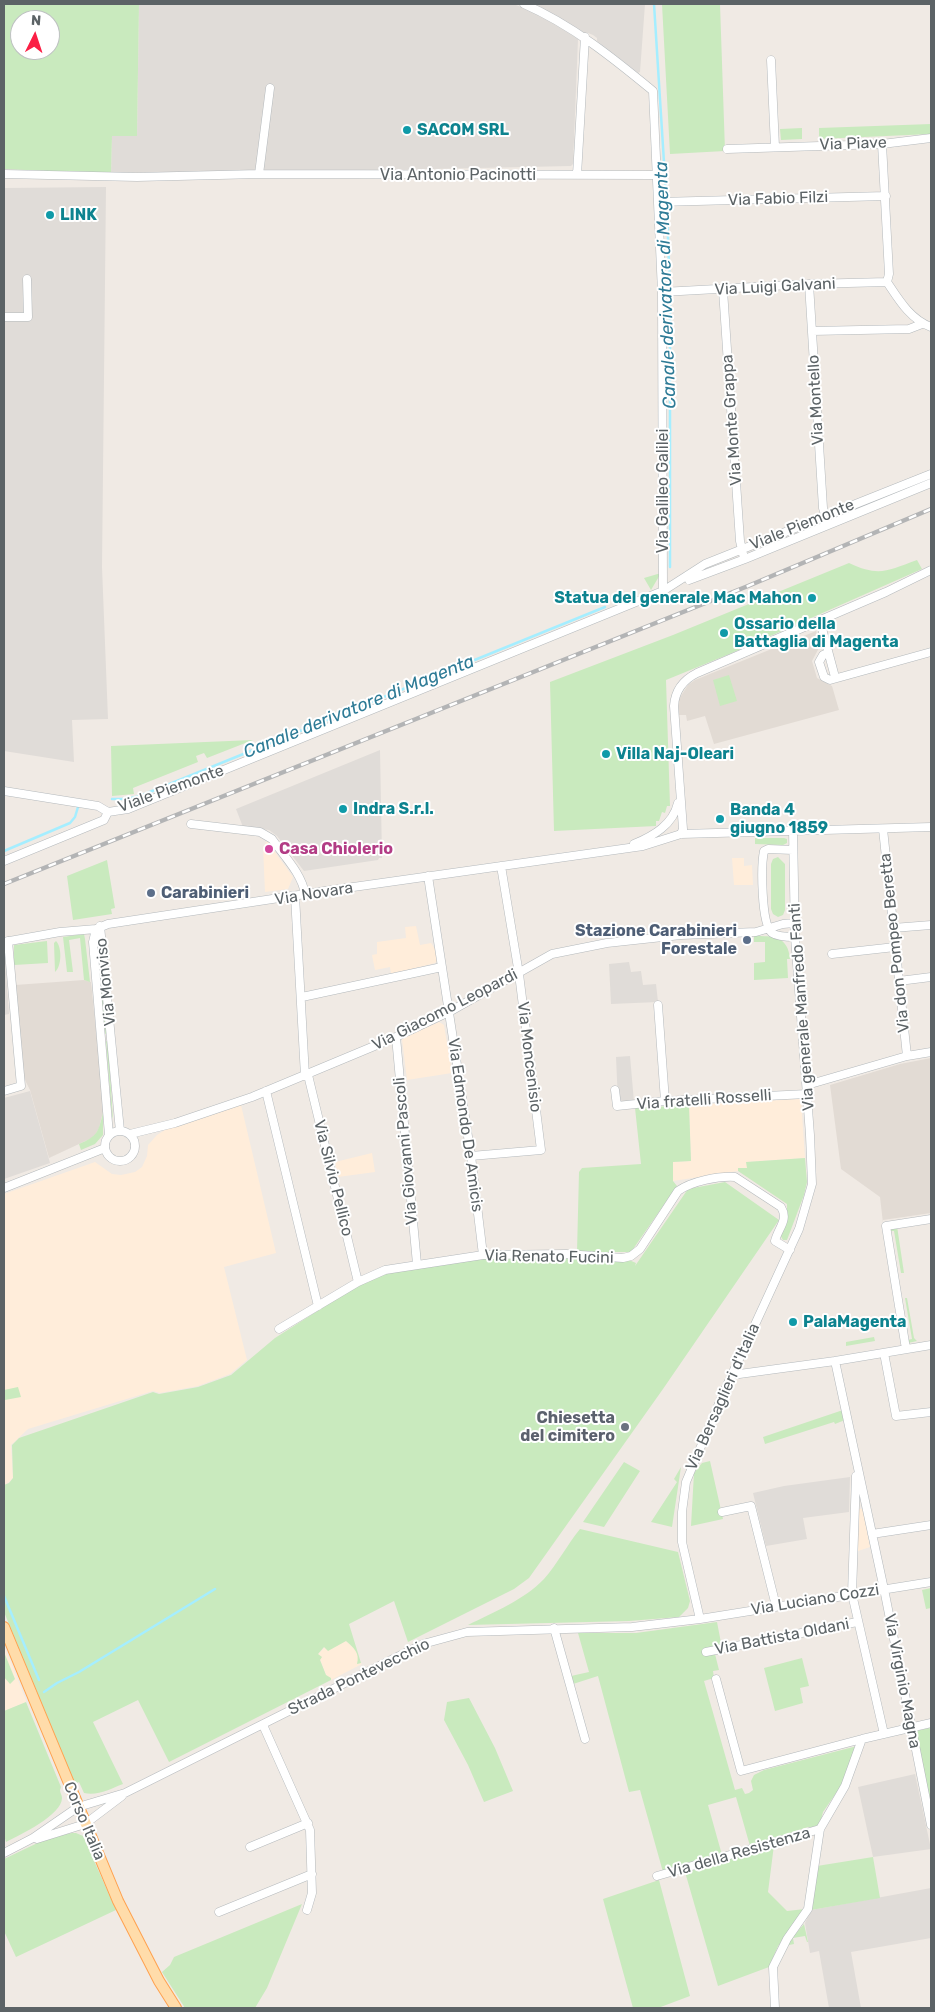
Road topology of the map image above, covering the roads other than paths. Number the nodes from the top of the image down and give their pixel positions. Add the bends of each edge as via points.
1 (524, 4) edge
2 (585, 37) junction
3 (771, 60) dead end
4 (270, 88) dead end
5 (931, 138) edge
6 (882, 144) junction
7 (775, 147) junction
8 (727, 149) dead end
9 (4, 174) edge
10 (258, 174) junction
11 (577, 175) junction
12 (657, 175) junction
13 (886, 196) junction
14 (663, 202) junction
15 (27, 279) dead end
16 (887, 282) junction
17 (809, 284) junction
18 (723, 290) junction
19 (667, 292) junction
20 (4, 317) edge
21 (922, 324) junction
22 (931, 327) edge
23 (812, 331) junction
24 (931, 474) edge
25 (931, 483) edge
26 (825, 516) junction
27 (829, 525) junction
28 (741, 550) junction
29 (745, 559) junction
30 (931, 570) edge
31 (677, 584) junction
32 (663, 592) junction
33 (820, 621) junction
34 (931, 652) edge
35 (4, 791) edge
36 (680, 796) junction
37 (108, 812) junction
38 (669, 822) junction
39 (191, 824) dead end
40 (931, 827) edge
41 (682, 829) junction
42 (793, 830) junction
43 (883, 830) junction
44 (671, 836) junction
45 (626, 848) junction
46 (793, 850) junction
47 (4, 861) edge
48 (501, 866) junction
49 (428, 876) junction
50 (305, 894) junction
51 (295, 896) junction
52 (794, 923) junction
53 (931, 925) edge
54 (98, 928) junction
55 (768, 928) junction
56 (893, 928) junction
57 (795, 937) junction
58 (6, 941) edge
59 (895, 947) junction
60 (832, 954) dead end
61 (442, 967) junction
62 (519, 974) junction
63 (931, 977) edge
64 (899, 980) junction
65 (302, 997) junction
66 (658, 1005) dead end
67 (449, 1012) junction
68 (111, 1037) junction
69 (396, 1037) junction
70 (102, 1038) junction
71 (931, 1052) edge
72 (907, 1056) junction
73 (307, 1075) junction
74 (807, 1085) junction
75 (615, 1090) dead end
76 (4, 1091) edge
77 (266, 1091) junction
78 (807, 1094) junction
79 (665, 1101) junction
80 (120, 1131) junction
81 (130, 1134) junction
82 (110, 1135) junction
83 (105, 1148) junction
84 (471, 1156) junction
85 (812, 1184) joint
86 (4, 1188) edge
87 (931, 1219) edge
88 (790, 1250) junction
89 (482, 1255) junction
90 (416, 1264) junction
91 (358, 1282) junction
92 (318, 1306) junction
93 (279, 1329) dead end
94 (931, 1345) edge
95 (906, 1349) junction
96 (884, 1353) junction
97 (835, 1361) junction
98 (732, 1375) junction
99 (931, 1412) edge
100 (856, 1464) junction
101 (722, 1512) dead end
102 (931, 1525) edge
103 (872, 1534) junction
104 (931, 1582) edge
105 (884, 1589) junction
106 (852, 1594) junction
107 (776, 1606) junction
108 (700, 1619) junction
109 (857, 1622) junction
110 (4, 1627) edge
111 (554, 1628) junction
112 (706, 1652) dead end
113 (716, 1679) dead end
114 (931, 1724) edge
115 (263, 1725) junction
116 (912, 1728) junction
117 (884, 1734) junction
118 (584, 1739) dead end
119 (862, 1739) junction
120 (125, 1793) junction
121 (78, 1806) junction
122 (308, 1823) junction
123 (85, 1824) junction
124 (931, 1825) edge
125 (820, 1829) junction
126 (19, 1845) junction
127 (250, 1848) dead end
128 (5, 1849) edge
129 (312, 1874) junction
130 (657, 1876) dead end
131 (307, 1910) dead end
132 (219, 1912) dead end
133 (176, 2008) edge
134 (775, 2008) edge

1 - 2 street
2 - 11 street
2 - 12 street, Via Galileo Galilei via 653,91
3 - 7 street
4 - 10 street
5 - 6 street, Via Piave
6 - 7 street, Via Piave
6 - 13 street
7 - 8 street, Via Piave
9 - 10 street, Via Antonio Pacinotti via 137,177
10 - 11 street, Via Antonio Pacinotti
11 - 12 street, Via Antonio Pacinotti
12 - 14 street, Via Galileo Galilei
13 - 14 street, Via Fabio Filzi
13 - 16 street
14 - 19 street, Via Galileo Galilei
15 - 20 street via 28,317
16 - 17 street, Via Luigi Galvani
16 - 21 street via 909,314
17 - 18 street, Via Luigi Galvani
17 - 23 street, Via Montello
18 - 19 street, Via Luigi Galvani
18 - 28 street, Via Monte Grappa
19 - 32 street, Via Galileo Galilei
21 - 22 street
21 - 23 street via 909,329
23 - 26 street, Via Montello
24 - 26 street, Viale Piemonte
25 - 27 street, Viale Piemonte
26 - 27 street, Via Montello
26 - 28 street, Viale Piemonte
27 - 29 street, Viale Piemonte
28 - 29 street
28 - 31 street, Viale Piemonte via 705,564
29 - 31 street, Viale Piemonte
30 - 33 street
31 - 32 street, Viale Piemonte
32 - 37 street, Viale Piemonte via 128,809
33 - 34 street via 828,653 819,662 824,677 830,680
33 - 36 street via 688,677 682,683 674,706
35 - 37 street via 98,806
36 - 38 street via 677,811
36 - 41 street
37 - 47 street via 104,820
38 - 41 street via 677,820
38 - 44 street via 667,833
38 - 45 street, Via Novara via 654,834
39 - 50 street via 266,835 298,875
40 - 43 street
41 - 42 street via 693,834
41 - 44 street via 676,837
42 - 43 street
42 - 46 street, Via generale Manfredo Fanti
43 - 56 street, Via don Pompeo Beretta
44 - 45 street, Via Novara via 659,842
45 - 48 street, Via Novara
46 - 52 street, Via generale Manfredo Fanti
46 - 55 street via 764,851 764,913
48 - 49 street, Via Novara
48 - 62 street, Via Moncenisio
49 - 50 street, Via Novara
49 - 61 street, Via Edmondo De Amicis
50 - 51 street, Via Novara
51 - 54 street, Via Novara
51 - 65 street, Via Silvio Pellico
52 - 55 street, Via Giacomo Leopardi
52 - 57 street, Via generale Manfredo Fanti
53 - 56 street
54 - 58 street, Via Novara
54 - 68 street, Via Monviso
54 - 70 street, Via Monviso via 93,942
55 - 57 street via 773,934
55 - 62 street, Via Giacomo Leopardi via 756,932 605,943 552,954
56 - 59 street, Via don Pompeo Beretta
57 - 74 street, Via generale Manfredo Fanti
58 - 76 street via 21,1086
59 - 60 street
59 - 64 street, Via don Pompeo Beretta
61 - 65 street
61 - 67 street, Via Edmondo De Amicis
62 - 67 street, Via Giacomo Leopardi
62 - 84 street, Via Moncenisio via 541,1150
63 - 64 street
64 - 72 street, Via don Pompeo Beretta
65 - 73 street, Via Silvio Pellico
66 - 79 street
67 - 69 street, Via Giacomo Leopardi
67 - 84 street, Via Edmondo De Amicis
68 - 70 street, Via Monviso
68 - 80 street, Via Monviso
69 - 73 street, Via Giacomo Leopardi
69 - 90 street, Via Giovanni Pascoli
70 - 82 street, Via Monviso
71 - 72 street
72 - 74 street
73 - 77 street, Via Giacomo Leopardi
73 - 91 street, Via Silvio Pellico
74 - 78 street, Via generale Manfredo Fanti
75 - 79 street, Via fratelli Rosselli via 617,1106
77 - 81 street, Via Giacomo Leopardi
77 - 92 street
78 - 79 street, Via fratelli Rosselli
78 - 85 street, Via generale Manfredo Fanti
80 - 81 street
80 - 82 street
81 - 83 street via 135,1147 129,1159 122,1162 114,1160
82 - 83 street
83 - 86 street
84 - 89 street, Via Edmondo De Amicis
85 - 88 street, Via Bersaglieri d'Italia
87 - 95 street via 886,1226
88 - 89 street, Via Renato Fucini via 775,1241 784,1220 782,1209 731,1176 685,1186 678,1191 640,1248 631,1256
88 - 98 street, Via Bersaglieri d'Italia
89 - 90 street, Via Renato Fucini
90 - 91 street, Via Renato Fucini via 385,1270
91 - 92 street, Via Renato Fucini
92 - 93 street, Via Renato Fucini
94 - 95 street
95 - 96 street
96 - 97 street
96 - 99 street via 896,1416
97 - 98 street
97 - 100 street, Via Virginio Magna
98 - 108 street, Via Bersaglieri d'Italia via 683,1494 682,1542
100 - 103 street, Via Virginio Magna
100 - 106 street
101 - 107 street via 751,1506
102 - 103 street
103 - 105 street, Via Virginio Magna
104 - 105 street, Via Luciano Cozzi
105 - 106 street, Via Luciano Cozzi
105 - 116 street, Via Virginio Magna
106 - 107 street, Via Luciano Cozzi
106 - 109 street
107 - 108 street, Via Luciano Cozzi
108 - 111 street, Strada Pontevecchio via 632,1627
109 - 112 street, Via Battista Oldani
109 - 117 street
110 - 121 main road, Corso Italia
111 - 115 street, Strada Pontevecchio via 467,1632 426,1643
111 - 118 street
113 - 119 street via 741,1771
114 - 116 street
115 - 120 street, Strada Pontevecchio
115 - 122 street
116 - 117 street
116 - 124 street, Via Virginio Magna
117 - 119 street
119 - 125 street via 846,1786
120 - 121 street, Strada Pontevecchio
120 - 123 street, Strada Pontevecchio
121 - 123 main road, Corso Italia
121 - 126 street
122 - 127 street
122 - 129 street
123 - 126 street
123 - 133 main road, Corso Italia via 118,1901 158,1981
125 - 130 street, Via della Resistenza
125 - 134 street via 808,1910 787,1939 773,1967
126 - 128 street
129 - 131 street via 312,1893
129 - 132 street

